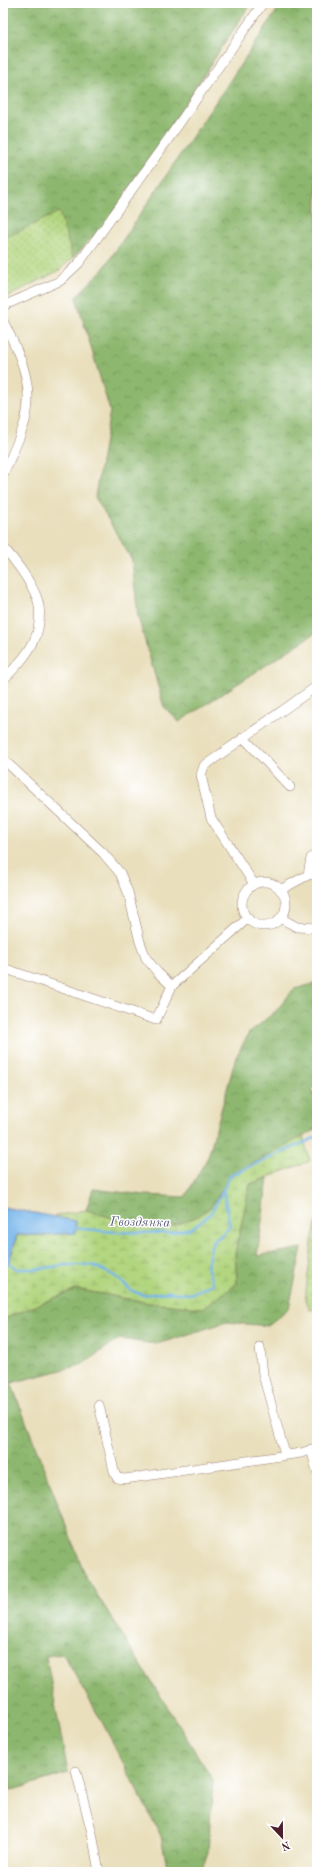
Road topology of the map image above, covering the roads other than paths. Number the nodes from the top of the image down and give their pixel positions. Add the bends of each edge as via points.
1 (262, 3) edge
2 (3, 306) edge
3 (3, 321) edge
4 (3, 475) edge
5 (3, 547) edge
6 (3, 680) edge
7 (317, 687) edge
8 (243, 737) junction
9 (3, 759) edge
10 (290, 787) dead end
11 (317, 853) edge
12 (312, 874) edge
13 (254, 884) junction
14 (280, 890) junction
15 (248, 918) junction
16 (280, 918) junction
17 (317, 928) edge
18 (3, 968) edge
19 (172, 986) junction
20 (260, 1346) dead end
21 (99, 1405) dead end
22 (314, 1449) edge
23 (285, 1454) junction
24 (317, 1471) edge
25 (76, 1771) dead end
26 (99, 1872) edge

1 - 2 street via 79,263 60,281
3 - 4 street via 26,373 28,396 25,420
5 - 6 street via 38,599 40,621 34,641
7 - 8 street
8 - 10 street
8 - 13 street via 204,766 201,775 211,818
9 - 19 street via 120,872 146,958
11 - 12 street via 311,858
12 - 14 street
13 - 14 street via 269,883
13 - 15 street via 243,898 242,907
14 - 16 street via 286,907
15 - 16 street via 259,926 268,926
15 - 19 street
16 - 17 street via 298,927
18 - 19 street via 156,1020
20 - 23 street via 263,1375
21 - 23 street via 117,1478 125,1480
22 - 23 street
22 - 24 street
25 - 26 street

